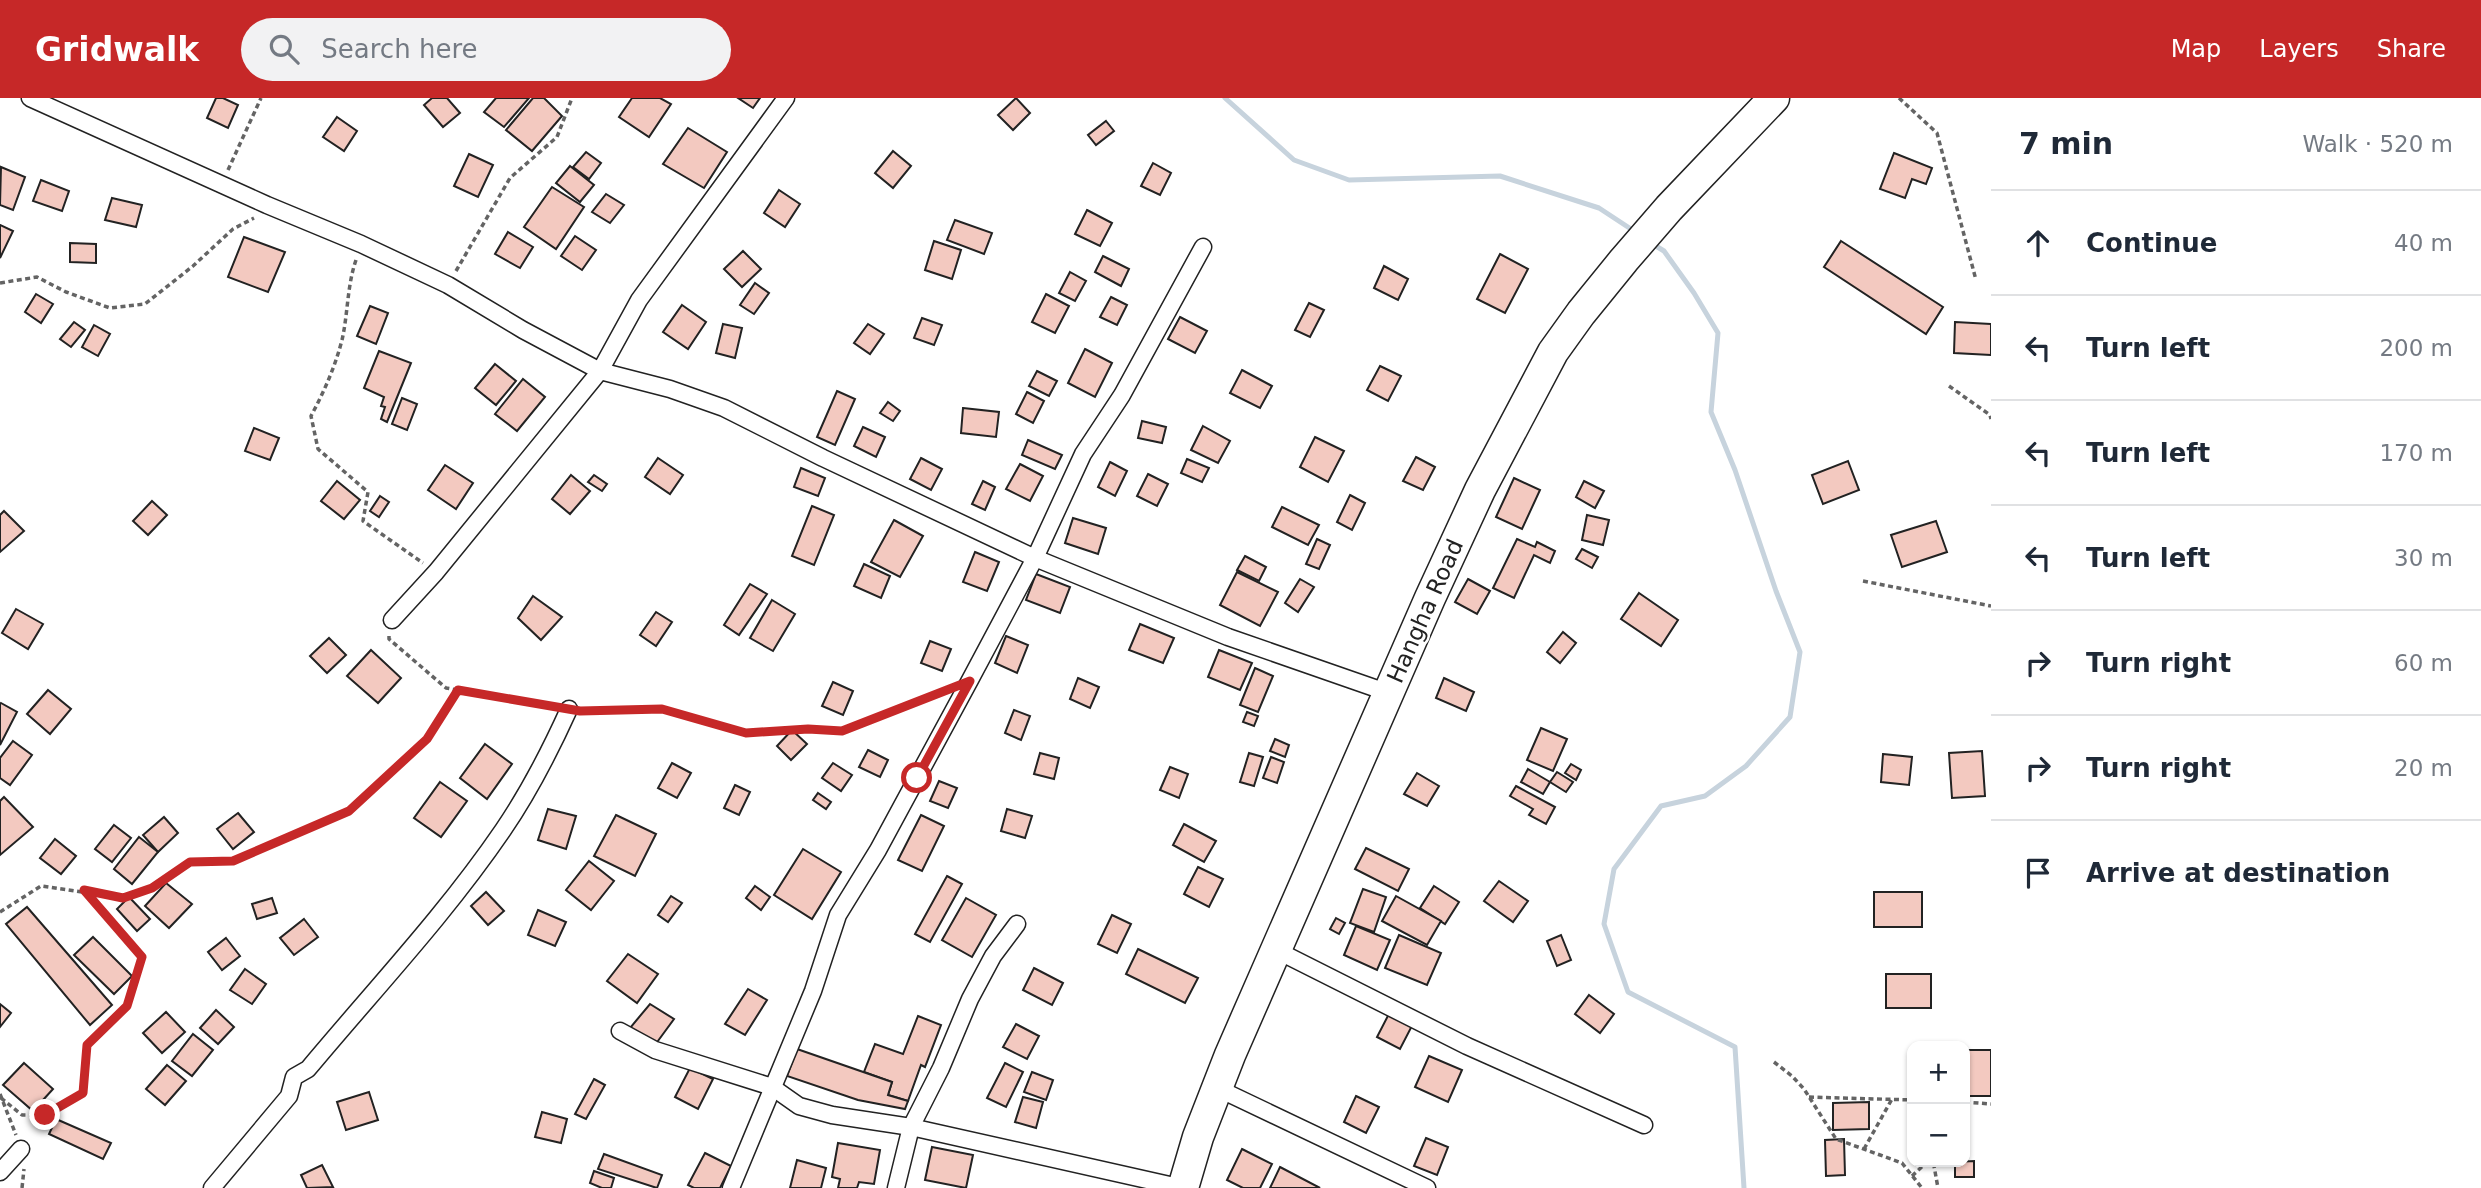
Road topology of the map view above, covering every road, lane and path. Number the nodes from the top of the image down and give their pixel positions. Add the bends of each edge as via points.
1 (30, 98) edge
2 (261, 98) edge
3 (572, 98) edge
4 (786, 98) edge
5 (1774, 98) edge
6 (1899, 98) edge
7 (222, 184) junction
8 (275, 208) junction
9 (361, 244) junction
10 (1203, 247) dead end
11 (1976, 280) dead end
12 (0, 283) edge
13 (448, 285) junction
14 (600, 371) junction
15 (1949, 386) dead end
16 (1991, 419) edge
17 (1035, 558) junction
18 (436, 572) junction
19 (1863, 581) dead end
20 (1991, 606) edge
21 (392, 620) joint
22 (970, 681) junction
23 (458, 690) junction
24 (1389, 693) junction
25 (569, 709) junction
26 (84, 890) junction
27 (0, 912) edge
28 (1017, 924) dead end
29 (1276, 950) junction
30 (620, 1031) dead end
31 (1774, 1062) dead end
32 (772, 1087) junction
33 (1217, 1088) junction
34 (1, 1096) edge
35 (1808, 1097) junction
36 (1892, 1099) junction
37 (1907, 1100) edge
38 (1970, 1102) edge
39 (1991, 1104) edge
40 (1644, 1125) dead end
41 (911, 1127) junction
42 (21, 1149) joint
43 (1864, 1150) junction
44 (0, 1172) edge
45 (1912, 1176) junction
46 (212, 1188) edge
47 (731, 1188) edge
48 (896, 1188) edge
49 (1183, 1188) edge
50 (1427, 1188) edge
51 (1922, 1188) edge
52 (1938, 1188) edge

1 - 7 street
2 - 7 path
3 - 13 path via 557,137 510,178
4 - 14 street via 639,300
5 - 24 highway, Hangha Road via 1669,208 1553,352 1480,490
6 - 11 path via 1937,132
7 - 8 street
8 - 9 street
8 - 12 path via 233,229 145,304 110,308 37,277
9 - 13 street
9 - 18 path via 351,272 342,340 327,387 311,416 318,449 368,492 363,521
10 - 17 street via 1122,395 1083,454
13 - 14 street
14 - 17 street via 724,408
14 - 18 street
15 - 16 path
17 - 22 street
17 - 24 street via 1228,636
18 - 21 street
19 - 20 path
21 - 23 path via 389,639 446,688
22 - 25 path via 842,731 746,733 662,709
22 - 32 street via 838,915 813,991
23 - 25 path
23 - 26 path via 427,739 349,811 233,861 190,862 152,888 123,898
24 - 29 highway, Hangha Road
25 - 46 street via 537,774 462,886 308,1069 294,1077 289,1096
26 - 27 path via 41,886
26 - 34 path via 142,957 127,1006 87,1045 83,1093 45,1115 22,1115
28 - 41 street via 970,999
29 - 33 highway, Hangha Road
29 - 40 street via 1467,1046
30 - 32 street via 655,1050
31 - 35 path
32 - 41 street via 799,1106
32 - 47 street
33 - 49 highway, Hangha Road
33 - 50 street
34 - 42 path
35 - 36 path
35 - 43 path via 1836,1139
36 - 37 path
36 - 43 path
38 - 39 path
41 - 48 street
41 - 49 street
42 - 44 street
43 - 45 path via 1902,1163
45 - 51 path
45 - 52 path via 1931,1163

